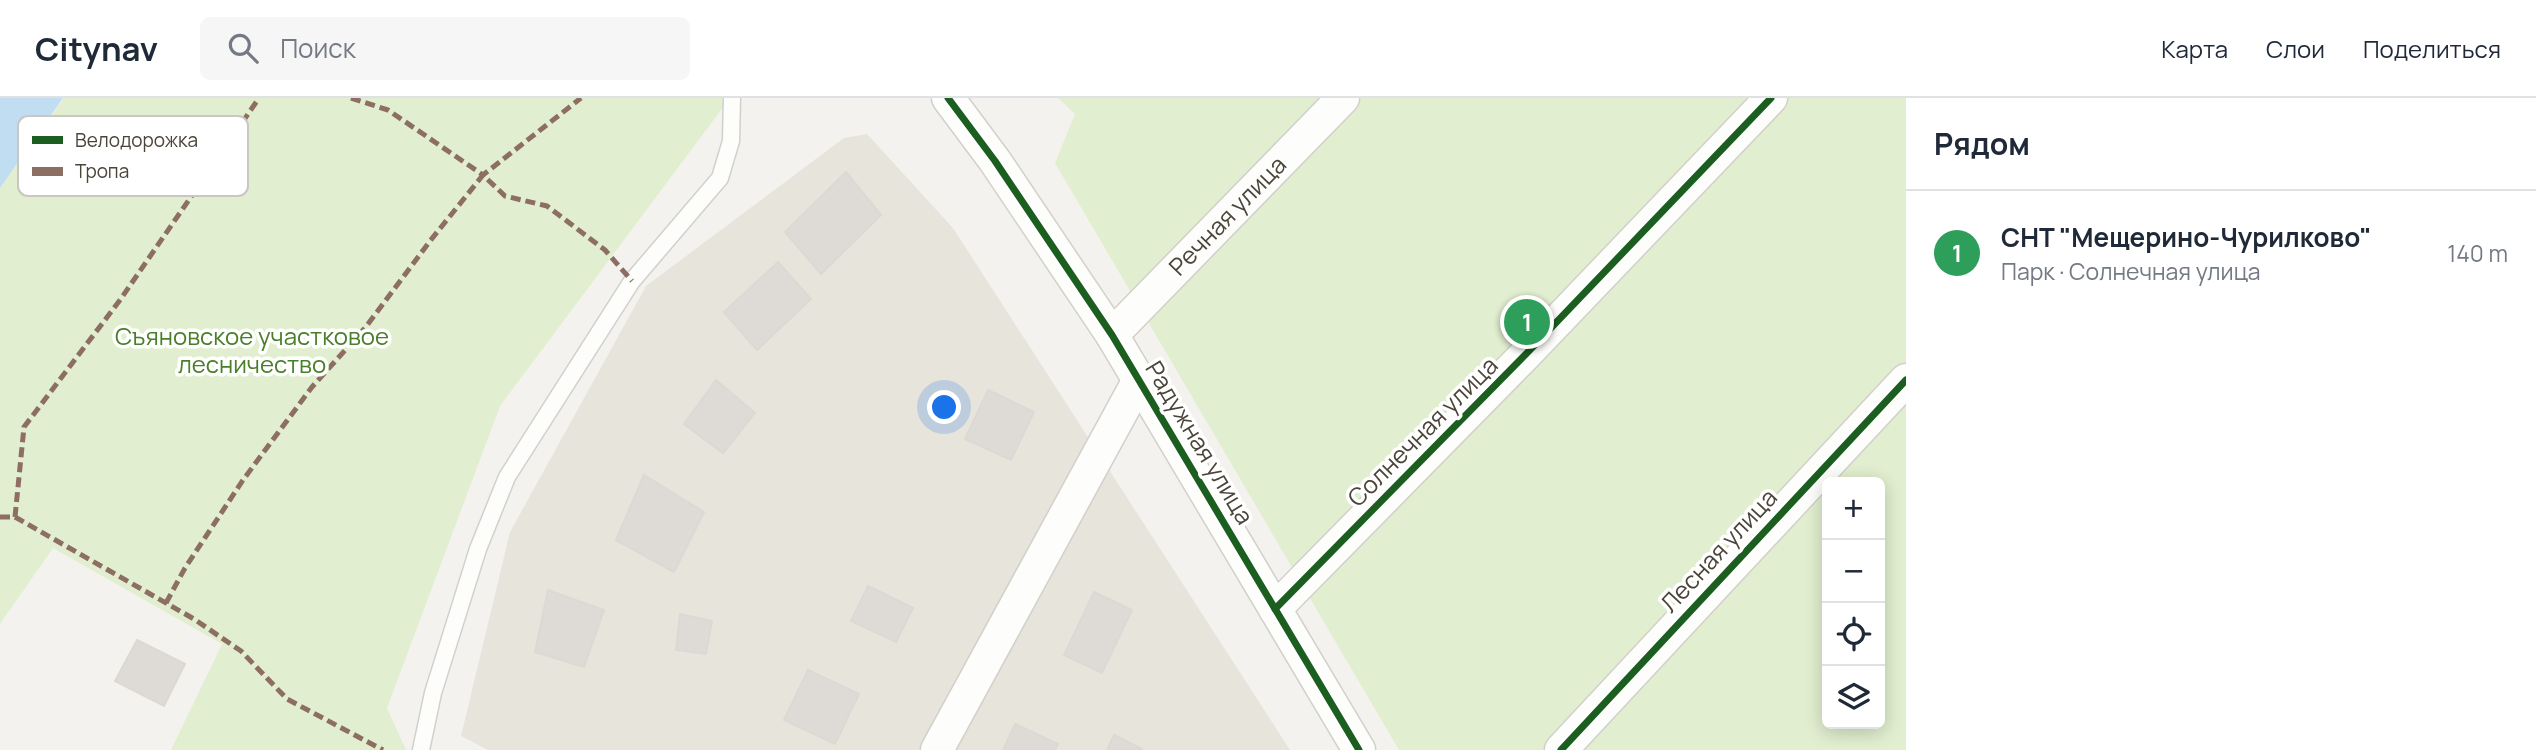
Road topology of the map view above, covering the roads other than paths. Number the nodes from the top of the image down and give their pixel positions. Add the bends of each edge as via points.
1 (732, 98) edge
2 (948, 98) edge
3 (1343, 98) edge
4 (1771, 98) edge
5 (1112, 335) junction
6 (1139, 380) junction
7 (1906, 380) edge
8 (1275, 609) junction
9 (421, 750) edge
10 (937, 750) edge
11 (1359, 750) edge
12 (1561, 750) edge

1 - 9 lane via 731,141 720,178 632,281 507,477 478,549 433,693
2 - 5 street, Радужная улица
3 - 5 street, Речная улица
4 - 8 street, Солнечная улица
5 - 6 street, Радужная улица
6 - 8 street, Радужная улица
6 - 10 street
7 - 12 street, Лесная улица
8 - 11 street, Радужная улица

